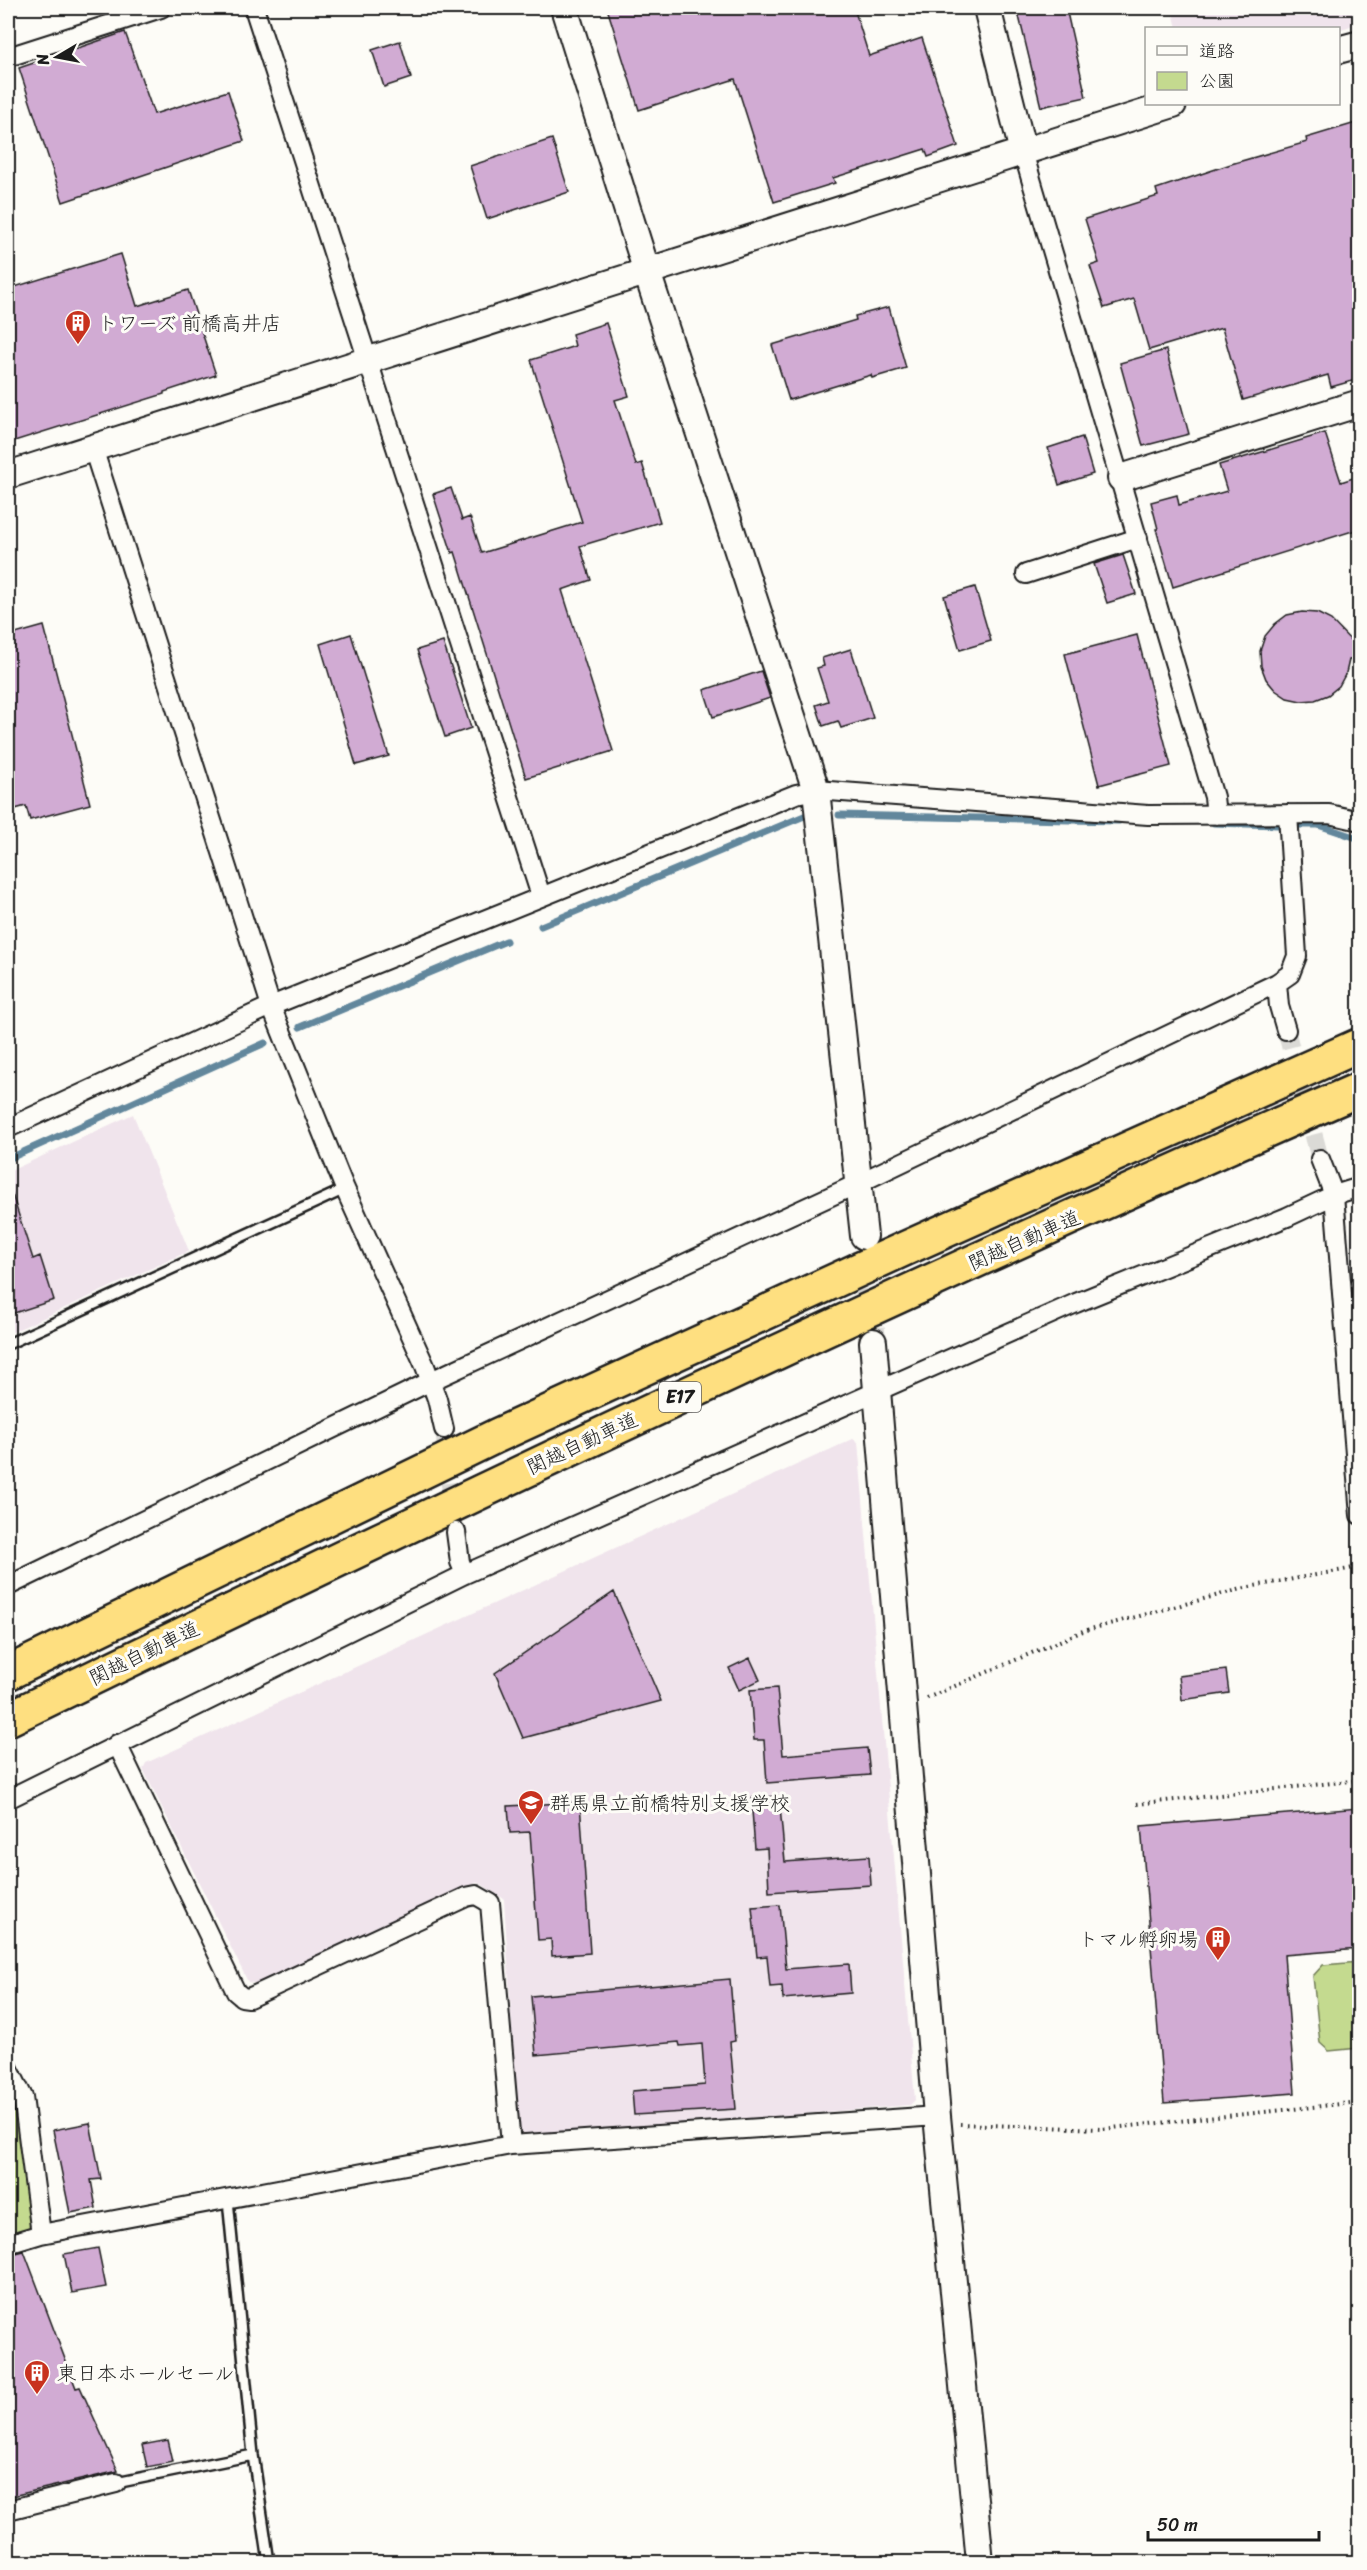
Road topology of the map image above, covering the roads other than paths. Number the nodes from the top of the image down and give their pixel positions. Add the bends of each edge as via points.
1 (161, 8) edge
2 (254, 8) edge
3 (564, 8) edge
4 (987, 8) edge
5 (1359, 44) edge
6 (1340, 49) edge
7 (8, 57) edge
8 (1170, 105) edge
9 (1023, 152) junction
10 (647, 272) junction
11 (369, 359) junction
12 (1359, 403) edge
13 (93, 448) junction
14 (8, 475) edge
15 (1121, 478) junction
16 (1138, 538) junction
17 (1026, 574) dead end
18 (816, 790) junction
19 (1288, 814) junction
20 (1216, 815) junction
21 (1359, 821) edge
22 (541, 896) junction
23 (1277, 983) junction
24 (271, 1006) junction
25 (1286, 1030) tunnel mouth
26 (1359, 1045) edge
27 (1359, 1089) edge
28 (8, 1128) edge
29 (1320, 1159) tunnel mouth
30 (859, 1183) junction
31 (1359, 1187) edge
32 (345, 1189) junction
33 (1334, 1195) junction
34 (864, 1236) tunnel mouth
35 (873, 1342) tunnel mouth
36 (8, 1344) edge
37 (431, 1381) junction
38 (877, 1391) junction
39 (444, 1430) tunnel mouth
40 (1359, 1515) edge
41 (456, 1532) tunnel mouth
42 (465, 1574) junction
43 (8, 1586) edge
44 (8, 1673) edge
45 (8, 1719) edge
46 (117, 1744) junction
47 (8, 1798) edge
48 (8, 2067) edge
49 (936, 2116) junction
50 (511, 2145) junction
51 (228, 2200) junction
52 (41, 2234) junction
53 (8, 2244) edge
54 (253, 2455) junction
55 (116, 2483) joint
56 (8, 2510) edge
57 (269, 2562) edge
58 (980, 2562) edge

1 - 7 street
2 - 11 street
3 - 10 street
4 - 9 street
5 - 6 street
8 - 9 street
9 - 10 street
9 - 15 street
10 - 11 street
10 - 18 street
11 - 13 street
11 - 22 street
12 - 15 street
13 - 14 street
13 - 24 street
15 - 16 street
16 - 17 street
16 - 20 street
18 - 20 street via 1148,815
18 - 22 street via 796,794
18 - 30 street
19 - 20 street
19 - 21 street via 1340,815
19 - 23 street via 1297,956 1290,974
22 - 24 street
23 - 25 street
23 - 30 street
24 - 28 street
24 - 32 street
26 - 44 highway, 関越自動車道 / E17 via 507,1431
27 - 45 highway, 関越自動車道 / E17 via 512,1475
29 - 33 street
30 - 34 street
30 - 37 street
31 - 33 street
32 - 36 lane
32 - 37 street
33 - 38 street
33 - 40 street
35 - 38 street
37 - 39 street
37 - 43 street
38 - 42 street
38 - 49 street
41 - 42 street
42 - 46 street
46 - 47 street
46 - 50 street via 236,1992 242,1997 249,1998 466,1897 476,1895 490,1903
48 - 52 street via 22,2097
49 - 50 street
49 - 58 street
50 - 51 street
51 - 52 street
51 - 54 lane
52 - 53 street
54 - 55 lane
54 - 57 lane
55 - 56 street

